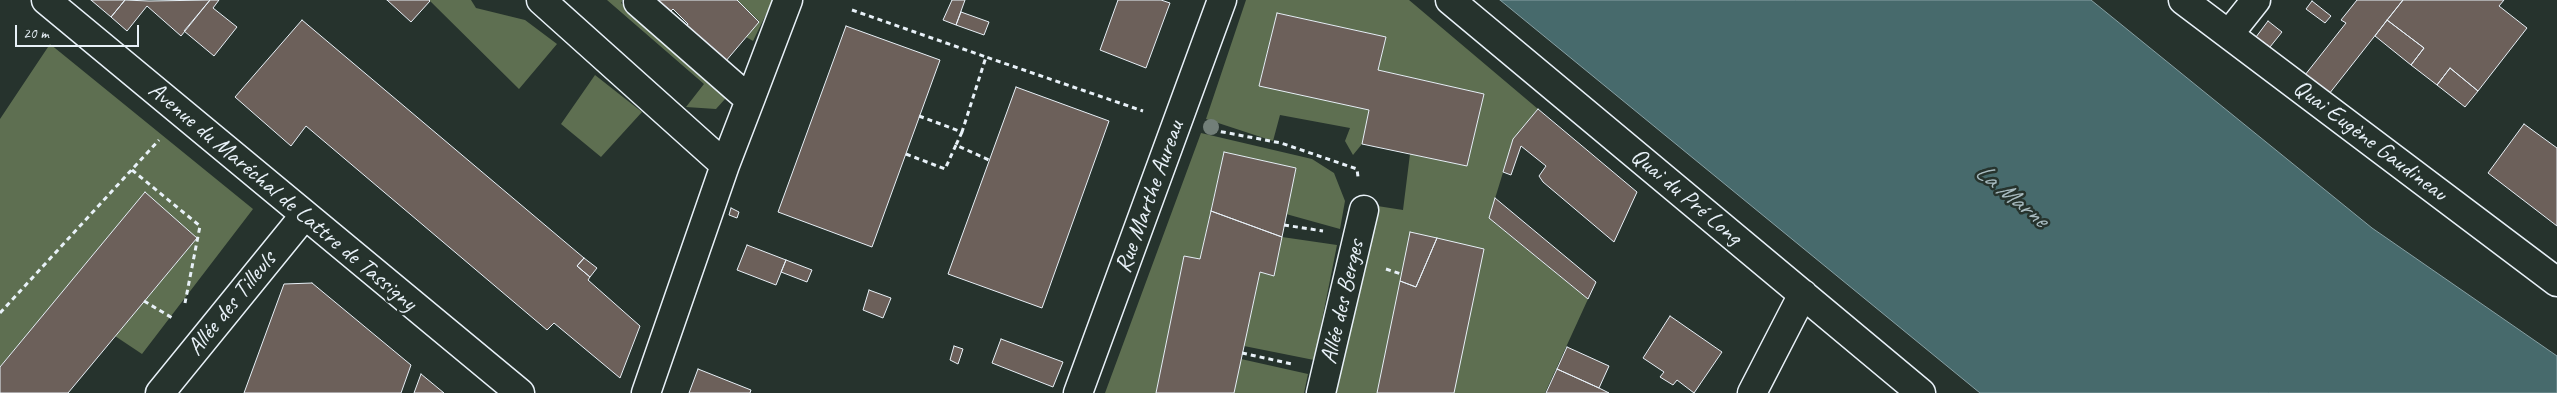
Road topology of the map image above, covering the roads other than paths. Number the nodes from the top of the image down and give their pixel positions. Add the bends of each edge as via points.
1 (46, 0) edge
2 (541, 0) edge
3 (788, 0) edge
4 (1222, 0) edge
5 (1450, 0) edge
6 (2183, 0) edge
7 (2256, 0) edge
8 (638, 2) dead end
9 (2228, 34) junction
10 (750, 100) junction
11 (726, 165) junction
12 (1364, 210) road end
13 (304, 216) junction
14 (2557, 282) edge
15 (1803, 294) junction
16 (1324, 382) edge
17 (160, 393) edge
18 (520, 393) edge
19 (646, 393) edge
20 (1078, 393) edge
21 (1752, 393) edge
22 (1921, 393) edge

1 - 13 street, Avenue du Maréchal de Lattre de Tassigny
2 - 11 street
3 - 10 street
4 - 20 street, Rue Marthe Aureau
5 - 15 street, Quai du Pré Long
6 - 9 street, Quai Eugène Gaudineau
7 - 9 street
8 - 10 street
9 - 14 street, Quai Eugène Gaudineau
10 - 11 street
11 - 19 street
12 - 16 street, Allée des Berges
13 - 17 street, Allée des Tilleuls
13 - 18 street, Avenue du Maréchal de Lattre de Tassigny
15 - 21 street
15 - 22 street, Quai du Pré Long

